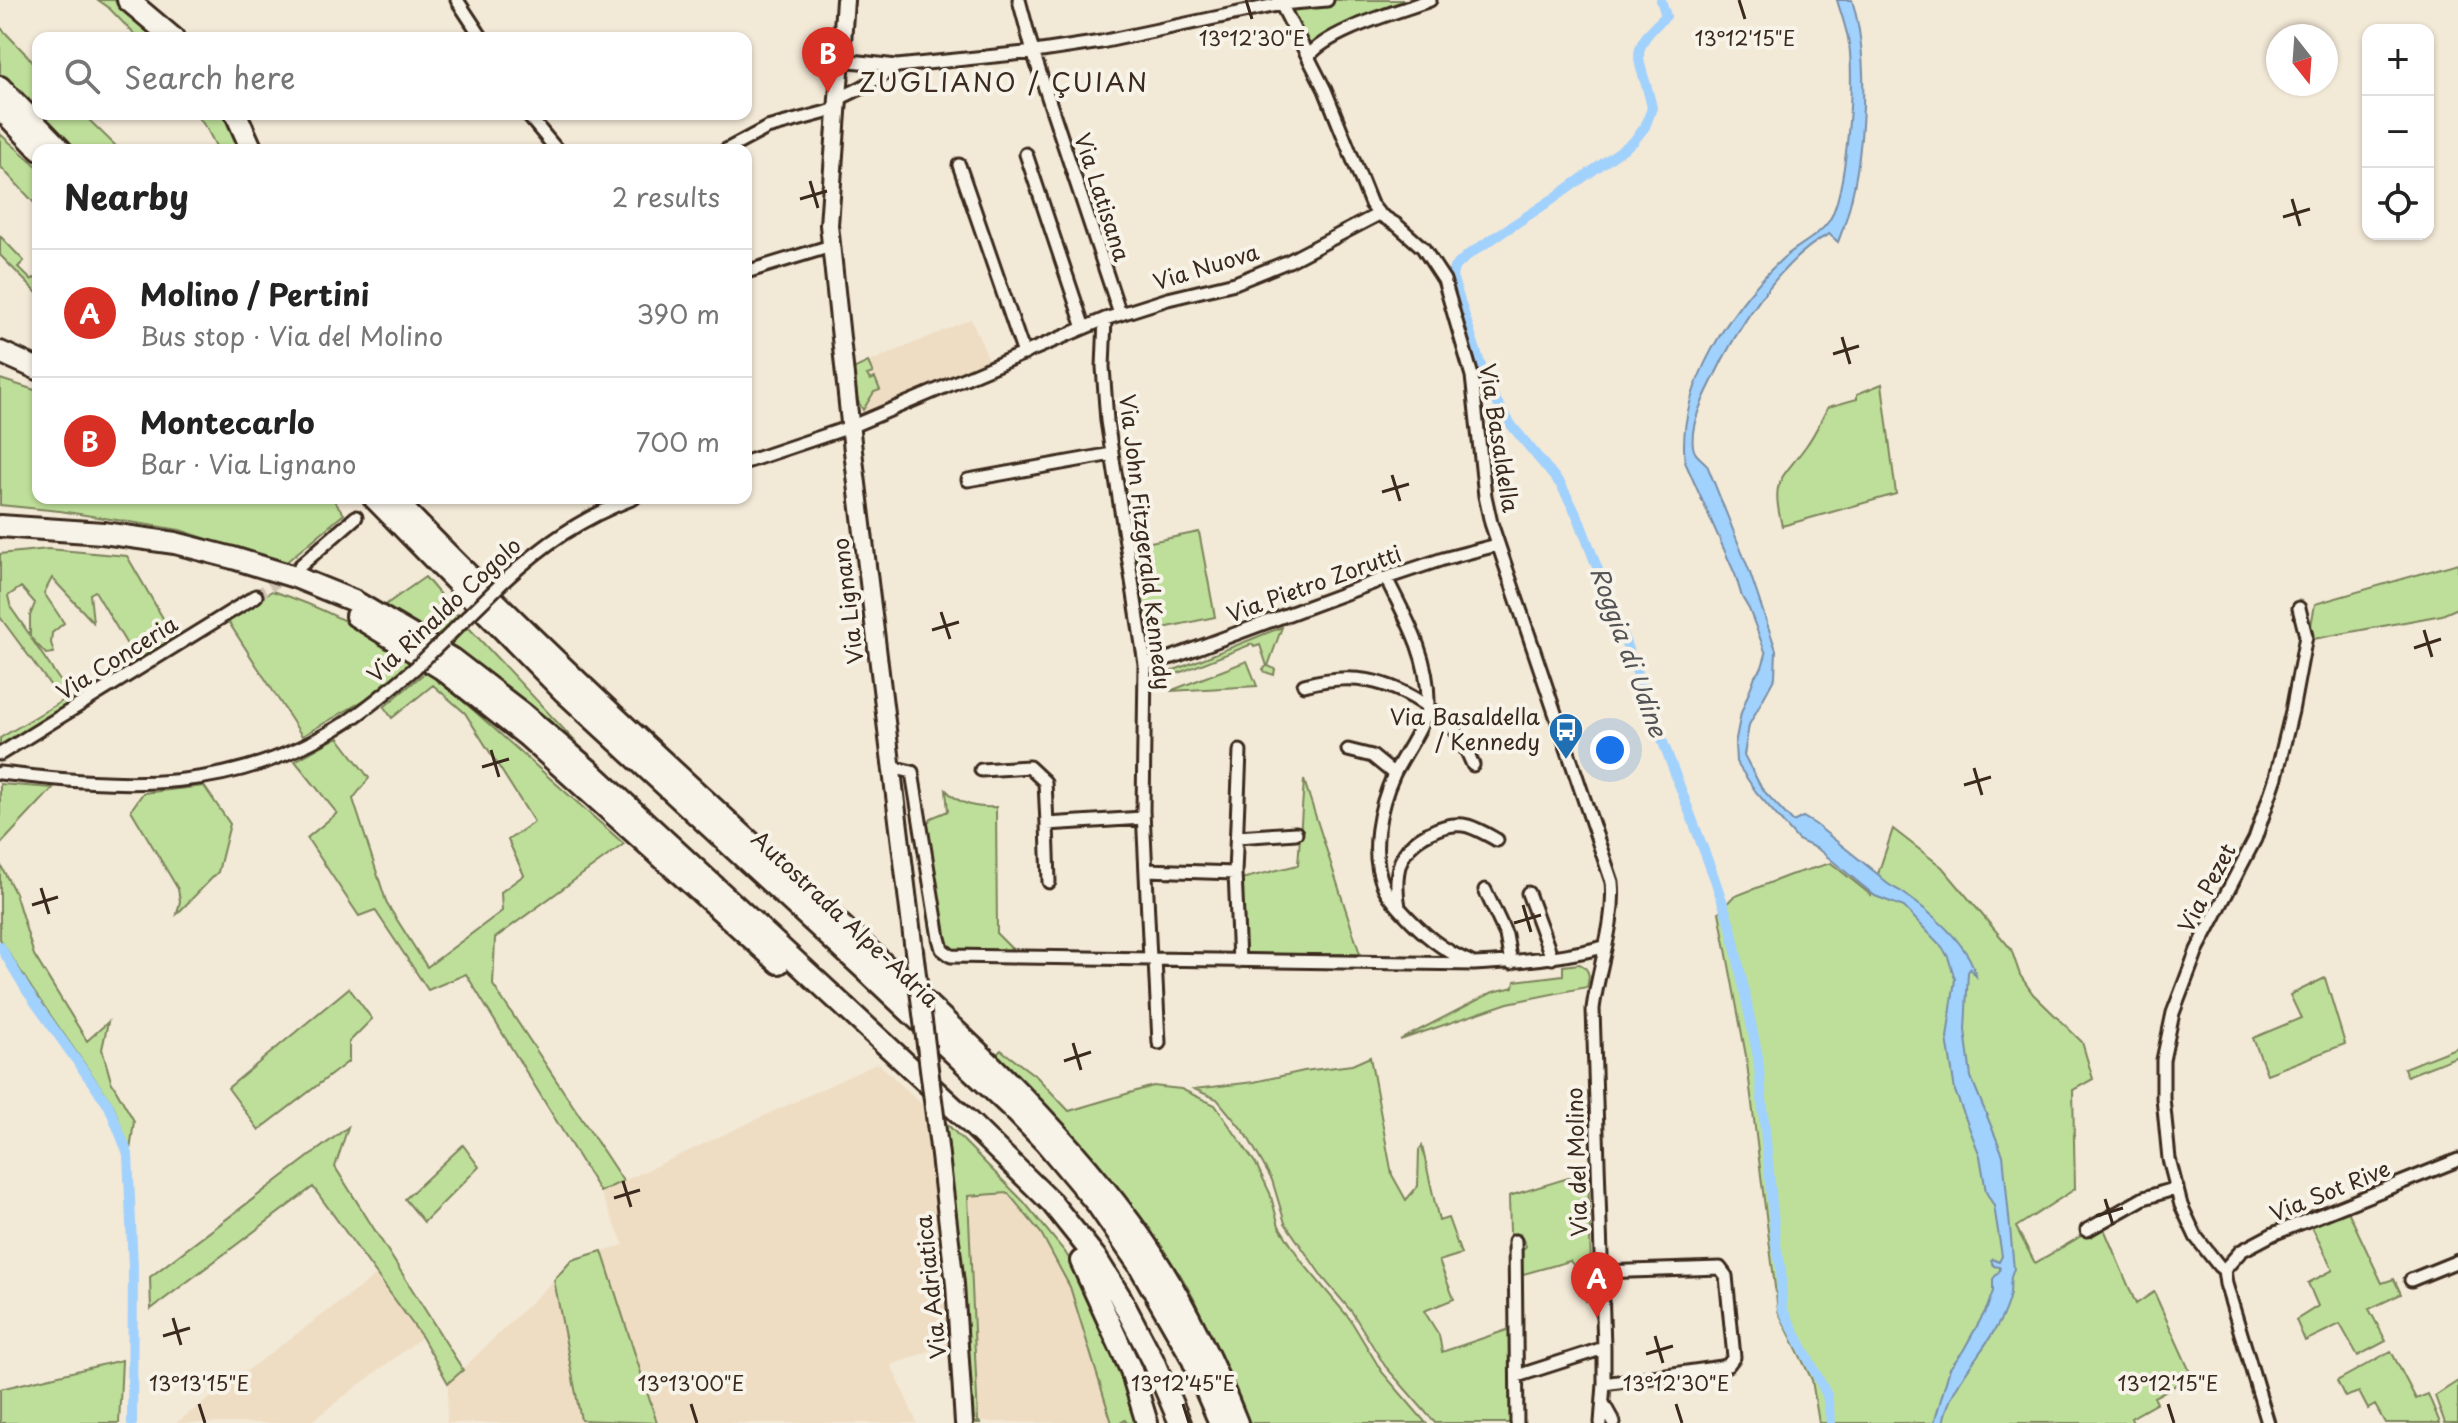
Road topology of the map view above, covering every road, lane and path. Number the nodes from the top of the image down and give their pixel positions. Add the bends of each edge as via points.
1 (128, 0) edge
2 (457, 0) edge
3 (845, 0) edge
4 (1019, 0) edge
5 (1327, 0) edge
6 (1430, 0) edge
7 (1280, 2) edge
8 (166, 32) edge
9 (478, 32) edge
10 (1033, 52) junction
11 (1308, 57) junction
12 (841, 60) junction
13 (897, 66) junction
14 (0, 87) edge
15 (838, 104) junction
16 (0, 108) edge
17 (239, 120) edge
18 (532, 120) edge
19 (34, 144) edge
20 (55, 144) edge
21 (249, 144) edge
22 (552, 144) edge
23 (737, 144) edge
24 (1026, 154) dead end
25 (959, 165) dead end
26 (1379, 214) junction
27 (831, 246) junction
28 (752, 270) edge
29 (1120, 314) junction
30 (1105, 319) junction
31 (1084, 328) junction
32 (0, 352) edge
33 (1024, 354) junction
34 (32, 366) edge
35 (850, 427) junction
36 (1112, 454) junction
37 (752, 460) edge
38 (968, 480) dead end
39 (619, 504) edge
40 (396, 505) edge
41 (356, 517) dead end
42 (0, 526) edge
43 (0, 537) edge
44 (1497, 545) junction
45 (300, 566) tunnel mouth
46 (1386, 578) junction
47 (256, 596) tunnel mouth
48 (2299, 608) dead end
49 (1145, 664) junction
50 (1304, 685) dead end
51 (1429, 707) junction
52 (1348, 750) dead end
53 (1240, 751) dead end
54 (0, 754) edge
55 (1473, 765) dead end
56 (891, 767) junction
57 (981, 770) dead end
58 (0, 773) edge
59 (1394, 774) junction
60 (1143, 818) junction
61 (1047, 824) junction
62 (1296, 833) dead end
63 (1237, 837) junction
64 (1497, 840) dead end
65 (1146, 870) junction
66 (1235, 873) junction
67 (1049, 882) dead end
68 (1485, 890) dead end
69 (1528, 893) dead end
70 (1399, 907) junction
71 (1604, 948) junction
72 (914, 951) joint
73 (1552, 958) junction
74 (1153, 959) junction
75 (1239, 961) junction
76 (1511, 963) junction
77 (1474, 964) junction
78 (1159, 1043) dead end
79 (2458, 1160) edge
80 (2177, 1188) junction
81 (2087, 1230) dead end
82 (1515, 1241) dead end
83 (1081, 1261) junction
84 (2458, 1261) edge
85 (2224, 1270) junction
86 (1601, 1272) junction
87 (2411, 1280) dead end
88 (1604, 1348) junction
89 (1517, 1376) junction
90 (1604, 1384) junction
91 (1603, 1403) junction
92 (964, 1423) edge
93 (1147, 1423) edge
94 (1166, 1423) edge
95 (1180, 1423) edge
96 (1220, 1423) edge
97 (1237, 1423) edge
98 (1517, 1423) edge
99 (1601, 1423) edge
100 (1614, 1423) edge
101 (2268, 1423) edge

1 - 8 highway
2 - 9 street
3 - 12 main road, Via Lignano
4 - 10 street, Via Latisana
5 - 7 street
6 - 11 street via 1346,31
7 - 10 street
7 - 11 street, Via Basaldella
10 - 13 street
10 - 29 street, Via Latisana
11 - 26 street, Via Basaldella
12 - 13 street
12 - 15 main road, Via Lignano
13 - 15 street
14 - 20 highway
15 - 23 street
15 - 27 main road, Via Lignano
16 - 19 highway
17 - 21 highway
18 - 22 street
24 - 31 street
25 - 33 street
26 - 29 street, Via Nuova via 1235,283
26 - 44 street, Via Basaldella via 1423,248 1444,280 1472,376 1485,496
27 - 28 street
27 - 35 main road, Via Lignano
29 - 30 street, Via Nuova
30 - 31 street, Via Nuova
30 - 36 street, Via John Fitzgerald Kennedy via 1103,367
31 - 33 street, Via Nuova
32 - 34 highway
33 - 35 street, Via Nuova
35 - 37 street
35 - 56 main road, Via Lignano
36 - 38 street
36 - 49 street, Via John Fitzgerald Kennedy
39 - 58 street, Via Rinaldo Cogolo, bridge via 548,542 372,704 282,755 218,776 132,784
40 - 96 highway, Autostrada Alpe-Adria via 564,692 1045,1142 1139,1265 1191,1356
40 - 97 highway, Autostrada Alpe-Adria via 575,681 1054,1129 1152,1254
41 - 45 street
42 - 95 highway via 103,533 233,558 354,601 464,668 623,801 1051,1202 1119,1295
43 - 83 highway via 105,543 228,569 353,615 442,669 528,737 927,1098 1040,1207
44 - 46 street, Via Pietro Zorutti
44 - 71 street, Via Basaldella via 1612,882 1613,911
46 - 49 street, Via Pietro Zorutti
46 - 51 street via 1419,645
47 - 54 street, Via Conceria
48 - 80 street, Via Pezet via 2306,636 2276,777 2255,839 2197,950 2173,1013 2163,1098
49 - 60 street, Via John Fitzgerald Kennedy
50 - 51 street via 1336,679 1375,681
51 - 55 street via 1457,733
51 - 59 street
52 - 59 street via 1372,756
53 - 63 street
56 - 72 main road, Via Lignano
56 - 74 street via 912,772 939,938 946,953
57 - 61 street via 1029,767 1045,782
59 - 70 street via 1381,812 1377,850 1384,887
60 - 61 street
60 - 65 street, Via John Fitzgerald Kennedy
61 - 67 street
62 - 63 street
63 - 66 street
64 - 70 street via 1454,824 1411,844 1398,869
65 - 66 street
65 - 74 street, Via John Fitzgerald Kennedy
66 - 75 street
68 - 76 street via 1506,935
69 - 73 street
70 - 77 street via 1434,943
71 - 73 street
71 - 86 street, Via del Molino via 1593,1018
72 - 92 main road, Via Adriatica, bridge via 955,1284
73 - 76 street
74 - 75 street
74 - 78 street, Via John Fitzgerald Kennedy
75 - 77 street
76 - 77 street
79 - 85 street, Via Sot Rive via 2273,1234 2241,1251
80 - 81 street via 2144,1198
80 - 85 street, Via Pezet via 2196,1237
82 - 89 street
83 - 93 highway via 1131,1370
83 - 94 highway via 1132,1344
84 - 87 street
85 - 101 street
86 - 88 street, Via del Molino
86 - 90 street via 1720,1268 1726,1276 1734,1357 1722,1367
88 - 89 street
88 - 90 street, Via del Molino
89 - 98 street
90 - 91 street, Via del Molino
91 - 99 street, Via del Molino
91 - 100 street

